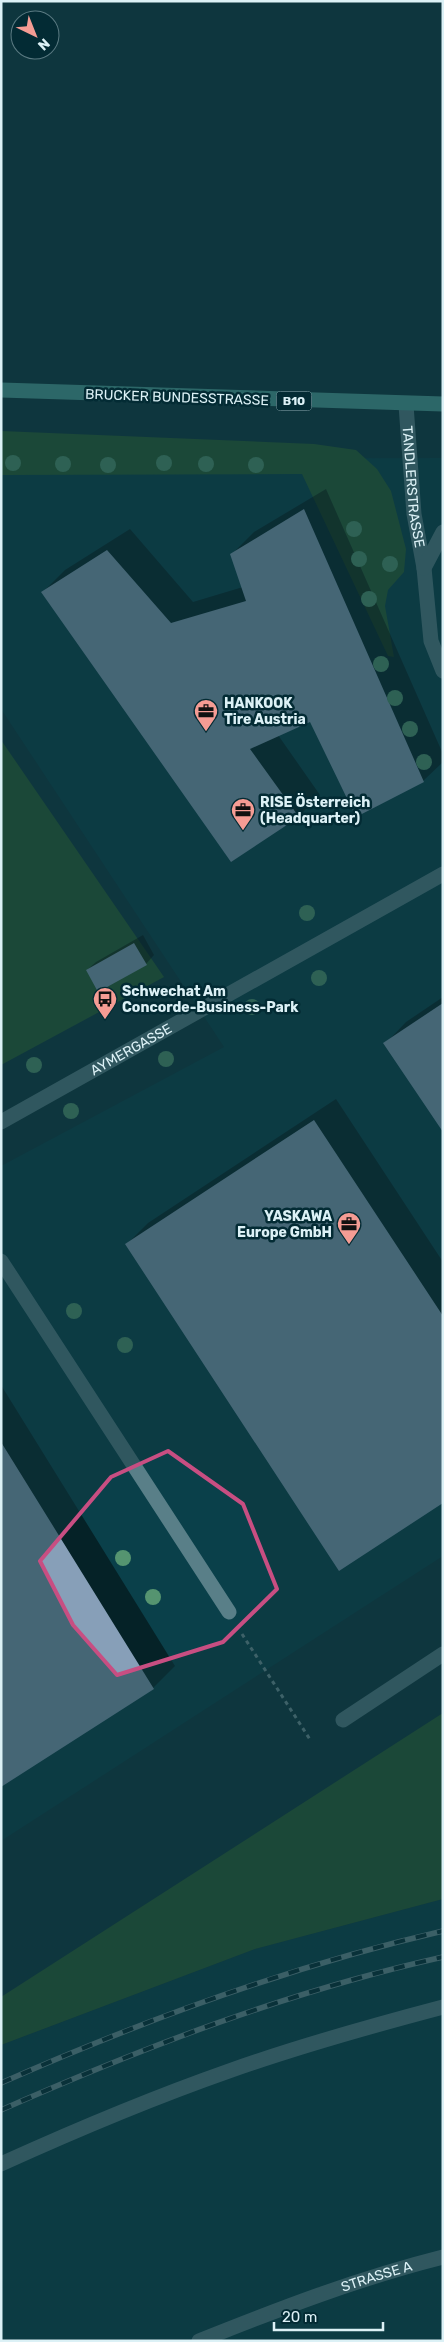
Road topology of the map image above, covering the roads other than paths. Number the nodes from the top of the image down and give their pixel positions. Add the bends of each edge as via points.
1 (1, 390) edge
2 (443, 404) edge
3 (406, 405) junction
4 (443, 532) edge
5 (424, 568) junction
6 (443, 671) edge
7 (443, 874) edge
8 (1, 1122) edge
9 (1, 1261) edge
10 (229, 1612) road end
11 (443, 1654) edge
12 (343, 1720) dead end
13 (443, 2007) edge
14 (1, 2164) edge
15 (443, 2257) edge
16 (199, 2341) edge

1 - 3 main road, BRUCKER BUNDESSTRASSE / B10
2 - 3 main road, BRUCKER BUNDESSTRASSE / B10
3 - 5 street, TANDLERSTRASSE via 414,514
4 - 5 street, TANDLERSTRASSE
5 - 6 street, TANDLERSTRASSE via 432,641
7 - 8 street, AYMERGASSE
9 - 10 street
11 - 12 street
13 - 14 street via 229,2070
15 - 16 street, STRASSE A via 381,2273

